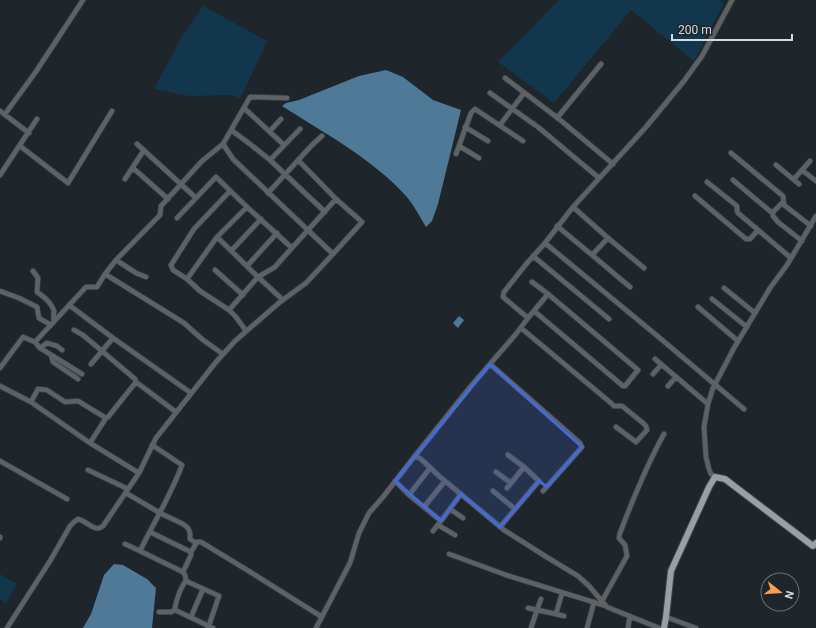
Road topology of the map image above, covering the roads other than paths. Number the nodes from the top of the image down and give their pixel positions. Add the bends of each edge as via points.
1 (83, 0) edge
2 (732, 0) edge
3 (601, 64) dead end
4 (504, 78) dead end
5 (490, 93) dead end
6 (524, 93) junction
7 (287, 98) dead end
8 (244, 108) junction
9 (512, 108) junction
10 (0, 111) edge
11 (112, 111) dead end
12 (5, 114) junction
13 (557, 118) junction
14 (37, 119) dead end
15 (281, 119) dead end
16 (500, 125) junction
17 (465, 128) junction
18 (300, 129) dead end
19 (230, 130) junction
20 (270, 131) junction
21 (29, 133) junction
22 (322, 136) dead end
23 (488, 141) dead end
24 (523, 142) dead end
25 (137, 144) dead end
26 (223, 144) junction
27 (284, 145) junction
28 (20, 146) junction
29 (459, 146) junction
30 (144, 150) junction
31 (731, 153) dead end
32 (456, 154) dead end
33 (479, 158) dead end
34 (270, 160) junction
35 (298, 160) junction
36 (810, 161) dead end
37 (613, 164) junction
38 (776, 165) dead end
39 (133, 168) junction
40 (802, 170) junction
41 (0, 175) edge
42 (285, 175) junction
43 (599, 178) junction
44 (126, 179) dead end
45 (733, 180) dead end
46 (794, 180) junction
47 (816, 181) edge
48 (707, 182) dead end
49 (799, 184) dead end
50 (181, 185) junction
51 (230, 191) junction
52 (268, 192) junction
53 (695, 196) dead end
54 (196, 198) junction
55 (168, 199) junction
56 (336, 199) junction
57 (783, 202) junction
58 (573, 206) junction
59 (247, 207) junction
60 (325, 212) junction
61 (773, 212) junction
62 (816, 216) edge
63 (177, 218) dead end
64 (261, 219) junction
65 (557, 226) junction
66 (811, 226) junction
67 (308, 230) junction
68 (758, 230) junction
69 (277, 233) junction
70 (217, 237) junction
71 (608, 238) junction
72 (802, 241) junction
73 (545, 243) junction
74 (292, 248) junction
75 (231, 251) junction
76 (333, 254) junction
77 (592, 255) junction
78 (533, 256) junction
79 (792, 258) junction
80 (116, 260) junction
81 (247, 266) junction
82 (644, 268) dead end
83 (215, 270) dead end
84 (32, 271) dead end
85 (105, 274) junction
86 (146, 277) dead end
87 (258, 277) junction
88 (187, 279) junction
89 (532, 282) dead end
90 (630, 287) dead end
91 (724, 288) dead end
92 (0, 290) edge
93 (548, 294) junction
94 (243, 295) junction
95 (712, 299) dead end
96 (283, 300) junction
97 (69, 305) junction
98 (698, 307) dead end
99 (229, 310) junction
100 (534, 311) junction
101 (755, 313) junction
102 (528, 318) junction
103 (609, 319) dead end
104 (53, 323) junction
105 (747, 327) junction
106 (521, 328) junction
107 (74, 330) dead end
108 (246, 332) junction
109 (113, 338) junction
110 (738, 341) junction
111 (35, 342) junction
112 (40, 348) junction
113 (62, 350) dead end
114 (102, 351) junction
115 (224, 354) junction
116 (51, 355) junction
117 (655, 359) dead end
118 (91, 364) dead end
119 (490, 364) junction
120 (661, 364) junction
121 (0, 368) edge
122 (82, 374) dead end
123 (653, 374) dead end
124 (676, 376) junction
125 (78, 379) dead end
126 (136, 382) junction
127 (715, 384) junction
128 (0, 386) edge
129 (668, 386) dead end
130 (191, 393) junction
131 (31, 402) junction
132 (708, 404) junction
133 (744, 409) dead end
134 (176, 412) junction
135 (106, 418) junction
136 (616, 427) dead end
137 (664, 434) dead end
138 (90, 443) junction
139 (152, 445) junction
140 (508, 455) dead end
141 (414, 457) junction
142 (0, 461) edge
143 (524, 467) junction
144 (430, 468) junction
145 (88, 470) dead end
146 (496, 472) dead end
147 (139, 473) junction
148 (716, 477) junction
149 (539, 480) junction
150 (395, 481) junction
151 (445, 481) junction
152 (511, 483) junction
153 (507, 488) dead end
154 (493, 490) dead end
155 (127, 491) junction
156 (461, 494) junction
157 (409, 495) junction
158 (67, 499) dead end
159 (424, 507) junction
160 (450, 509) junction
161 (515, 509) junction
162 (160, 513) junction
163 (463, 518) dead end
164 (440, 523) junction
165 (500, 527) junction
166 (433, 531) dead end
167 (150, 532) junction
168 (455, 535) dead end
169 (196, 543) junction
170 (125, 544) dead end
171 (815, 546) edge
172 (140, 551) junction
173 (191, 552) junction
174 (448, 554) dead end
175 (183, 572) junction
176 (186, 581) junction
177 (203, 589) junction
178 (562, 593) junction
179 (541, 599) dead end
180 (602, 601) junction
181 (594, 602) junction
182 (606, 606) junction
183 (528, 608) dead end
184 (176, 610) junction
185 (537, 610) junction
186 (159, 612) dead end
187 (556, 614) junction
188 (564, 616) dead end
189 (630, 616) junction
190 (322, 617) junction
191 (666, 617) junction
192 (191, 618) junction
193 (210, 627) edge
194 (7, 628) edge
195 (316, 628) edge
196 (531, 628) edge
197 (587, 628) edge
198 (628, 628) edge
199 (659, 628) edge
200 (664, 628) edge
201 (696, 628) edge

1 - 12 street
2 - 37 street via 702,56
3 - 13 street
4 - 6 street
5 - 9 street
6 - 9 street
6 - 13 street
7 - 8 street via 250,97
8 - 19 street
8 - 20 street
9 - 16 street
9 - 43 street
10 - 12 street
11 - 28 street via 68,183
12 - 21 street
13 - 37 street
14 - 21 street
15 - 20 street
16 - 17 street via 475,109
16 - 24 street
17 - 23 street
17 - 29 street
18 - 27 street
19 - 26 street
19 - 34 street
20 - 27 street
21 - 28 street
22 - 35 street
25 - 30 street
26 - 50 street via 202,161
26 - 52 street via 233,159
27 - 34 street
28 - 41 street
29 - 32 street
29 - 33 street
30 - 39 street
30 - 50 street
31 - 57 street via 783,196
34 - 42 street
35 - 42 street
35 - 56 street
36 - 40 street
37 - 43 street
38 - 46 street
39 - 44 street
39 - 55 street
40 - 46 street
40 - 47 street
42 - 52 street
42 - 60 street
43 - 58 street
45 - 61 street
46 - 49 street
48 - 68 street via 737,206 738,213
50 - 54 street
50 - 55 street
51 - 54 street via 216,177
51 - 59 street
51 - 88 street via 194,229 171,265 172,270
52 - 67 street
53 - 68 street via 746,239 750,239
54 - 63 street
55 - 80 street via 162,206 160,215
56 - 60 street
56 - 76 street via 362,222
57 - 61 street
57 - 66 street
58 - 65 street
58 - 71 street
59 - 64 street
59 - 70 street
60 - 67 street
61 - 72 street via 778,222
62 - 66 street
64 - 69 street
64 - 75 street
65 - 73 street
65 - 77 street
66 - 72 street
67 - 74 street
67 - 76 street
68 - 79 street
69 - 74 street
69 - 81 street
70 - 75 street
70 - 88 street
71 - 77 street
71 - 82 street
72 - 79 street
73 - 78 street
73 - 127 street
74 - 87 street via 275,267
75 - 81 street
76 - 96 street via 306,283
77 - 90 street
78 - 102 street via 504,292 503,297
78 - 103 street
79 - 101 street
80 - 85 street
80 - 86 street
81 - 87 street
83 - 94 street
84 - 104 street via 38,278 37,292 49,301 54,313
85 - 97 street via 97,287 86,287
85 - 115 street via 184,323
87 - 94 street
87 - 96 street
88 - 99 street
89 - 93 street
91 - 101 street
92 - 104 street via 37,307 39,318
93 - 100 street
93 - 100 street via 638,369 625,386
94 - 99 street
95 - 105 street
96 - 108 street
97 - 104 street
97 - 109 street
98 - 110 street
99 - 108 street
100 - 102 street
101 - 105 street
102 - 106 street
104 - 111 street
105 - 110 street
106 - 119 street
106 - 136 street via 611,404 622,406 643,423 647,430 636,442
107 - 114 street
108 - 115 street
109 - 114 street
109 - 130 street
110 - 127 street
111 - 112 street
111 - 121 street via 23,337
112 - 113 street via 47,343
112 - 116 street
114 - 118 street
114 - 126 street
115 - 130 street
116 - 122 street
116 - 125 street via 53,362
117 - 120 street
119 - 141 street
119 - 149 street via 582,447 545,489
120 - 123 street
120 - 124 street
124 - 129 street
124 - 132 street
126 - 134 street
126 - 135 street
127 - 132 street
127 - 133 street
128 - 131 street
130 - 134 street
131 - 135 street via 38,389 47,390 64,402 78,402
131 - 138 street
132 - 148 street via 704,427 706,457 711,474
134 - 139 street
135 - 138 street
137 - 180 street via 636,492 620,533 619,538 625,545 627,556
138 - 147 street
139 - 147 street
139 - 162 street via 182,465
140 - 143 street
141 - 144 street via 417,456
141 - 150 street
142 - 158 street
143 - 149 street
143 - 152 street
144 - 151 street
144 - 157 street
145 - 155 street
146 - 152 street
147 - 155 street
148 - 171 main road via 725,479
148 - 191 main road via 671,571
149 - 161 street
150 - 157 street
150 - 190 street via 369,513 359,533 350,563
151 - 156 street
151 - 159 street
152 - 153 street
154 - 161 street
155 - 162 street
155 - 194 street via 100,529 78,519 70,526
156 - 160 street
156 - 165 street
157 - 159 street
159 - 164 street
160 - 163 street
160 - 164 street
161 - 165 street
162 - 167 street
162 - 169 street via 188,528 190,539
164 - 166 street
164 - 168 street
165 - 180 street via 578,576
167 - 172 street
167 - 173 street
169 - 173 street
169 - 190 street via 201,542
170 - 172 street
172 - 175 street
173 - 175 street
174 - 178 street
175 - 176 street
176 - 177 street
176 - 184 street
177 - 192 street
177 - 193 street via 220,596
178 - 181 street
178 - 187 street
179 - 185 street
180 - 182 street
181 - 182 street
181 - 197 street
182 - 189 street
183 - 185 street
184 - 186 street
184 - 192 street
185 - 187 street
185 - 196 street
187 - 188 street
189 - 198 street
189 - 199 street
190 - 195 street
191 - 200 main road
191 - 201 street
192 - 193 street

